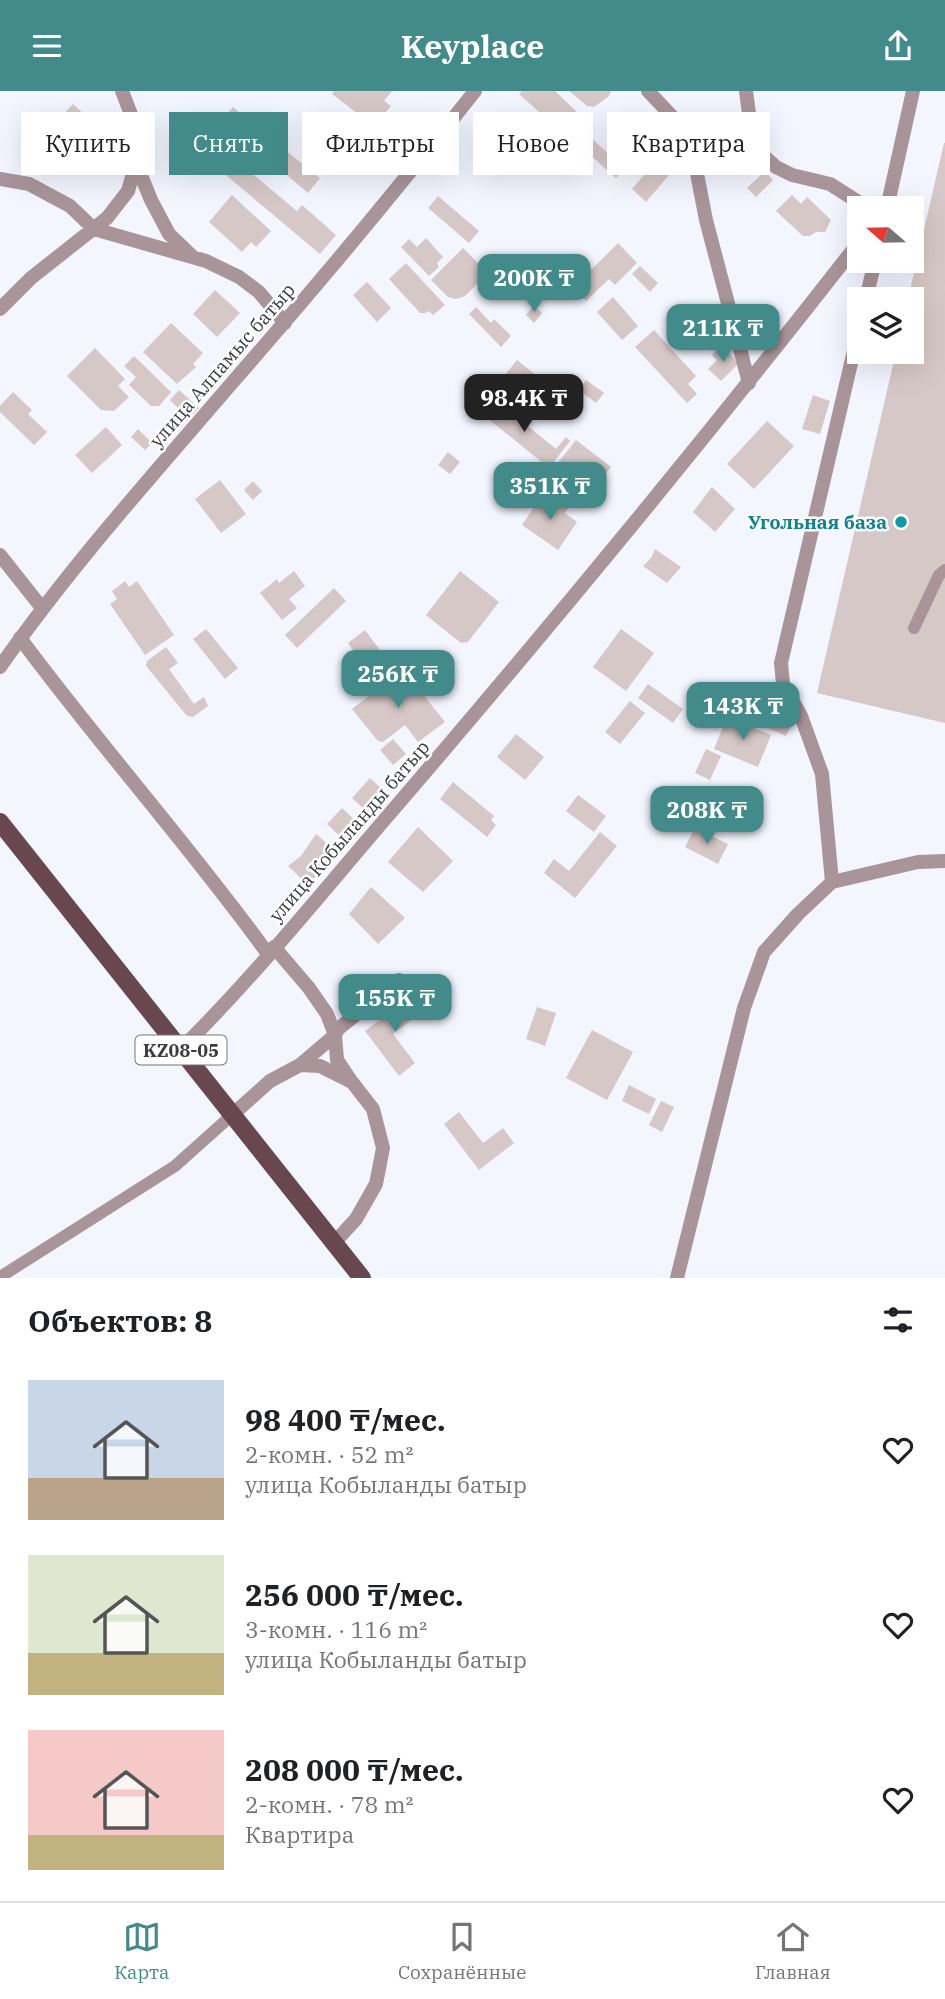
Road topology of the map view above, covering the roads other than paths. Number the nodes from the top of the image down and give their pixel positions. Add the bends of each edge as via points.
1 (122, 91) edge
2 (475, 91) edge
3 (648, 91) edge
4 (746, 91) edge
5 (913, 91) edge
6 (130, 112) edge
7 (133, 175) edge
8 (141, 175) edge
9 (0, 179) edge
10 (851, 196) edge
11 (890, 196) edge
12 (94, 229) junction
13 (847, 257) edge
14 (194, 258) junction
15 (0, 309) edge
16 (285, 323) junction
17 (851, 364) edge
18 (749, 383) junction
19 (0, 555) edge
20 (945, 570) edge
21 (42, 608) junction
22 (914, 628) dead end
23 (20, 638) junction
24 (0, 667) edge
25 (0, 822) edge
26 (945, 861) edge
27 (832, 882) junction
28 (271, 950) junction
29 (399, 980) dead end
30 (335, 1035) junction
31 (180, 1050) junction
32 (300, 1065) junction
33 (352, 1082) junction
34 (232, 1115) junction
35 (334, 1243) junction
36 (0, 1277) edge
37 (362, 1278) edge
38 (677, 1278) edge

1 - 6 street
2 - 16 street, улица Алпамыс батыр
3 - 18 street via 684,129 693,153
4 - 10 street via 758,151 792,175 830,184
5 - 11 street
7 - 12 street via 128,191
8 - 14 street via 169,234
9 - 12 street via 29,184 71,206
12 - 14 street
12 - 15 street via 31,278
13 - 18 street, улица Кобыланды батыр
14 - 16 street via 239,277 259,292
16 - 21 street, улица Алпамыс батыр
17 - 27 street via 781,663 783,684 801,716 822,774
18 - 28 street, улица Кобыланды батыр via 456,736
19 - 21 street
20 - 22 lane
21 - 23 street, улица Алпамыс батыр
23 - 24 street, улица Алпамыс батыр
23 - 28 street
25 - 31 main road, KZ08-05
26 - 27 street via 918,862
27 - 38 street via 764,953 744,1007
28 - 30 street via 327,1014
28 - 31 street, улица Кобыланды батыр via 226,1005
29 - 30 street
30 - 32 street
30 - 33 street via 337,1061
31 - 34 main road, KZ08-05
32 - 33 street via 320,1066
32 - 34 street via 270,1081
33 - 35 street via 373,1109 383,1148 376,1184 356,1219
34 - 35 main road, KZ08-05
34 - 36 lane via 175,1166
35 - 37 main road, KZ08-05

